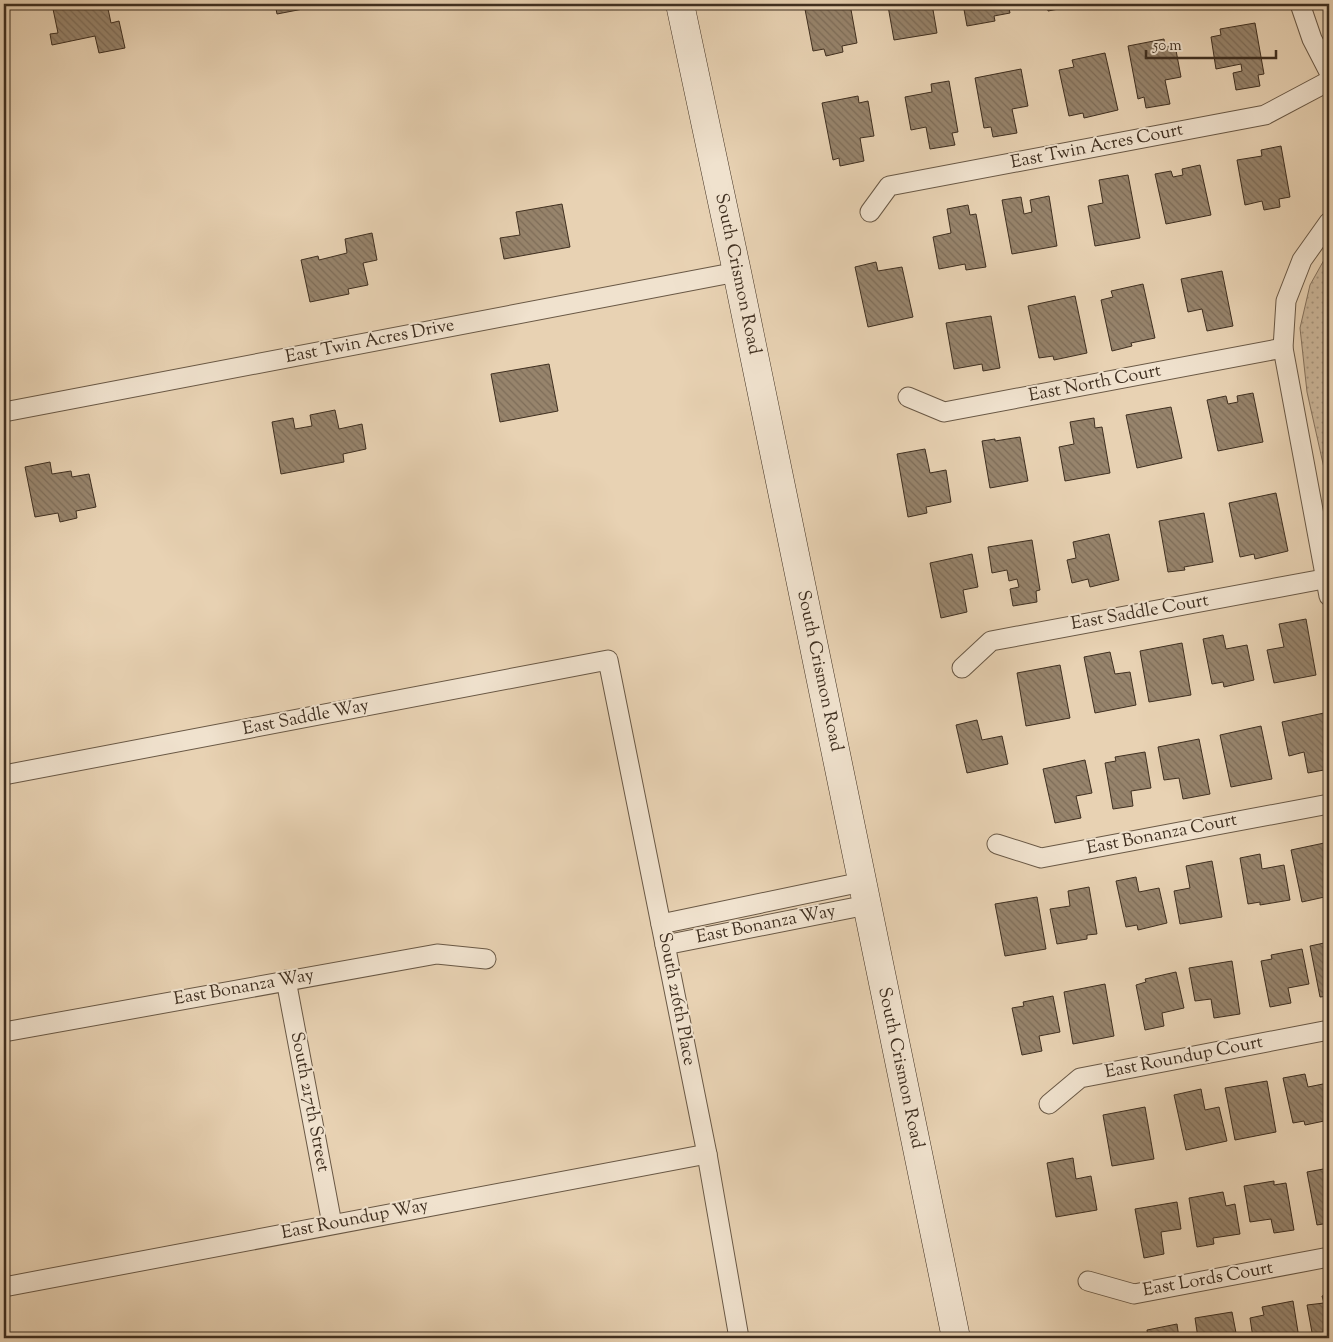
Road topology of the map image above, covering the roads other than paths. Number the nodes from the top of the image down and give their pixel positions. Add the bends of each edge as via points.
1 (680, 4) edge
2 (1300, 4) edge
3 (1329, 72) edge
4 (1329, 81) edge
5 (870, 212) dead end
6 (1329, 222) edge
7 (737, 272) junction
8 (1283, 348) junction
9 (908, 397) dead end
10 (4, 412) edge
11 (1328, 584) edge
12 (608, 660) joint
13 (962, 668) dead end
14 (4, 775) edge
15 (1329, 804) edge
16 (997, 844) dead end
17 (865, 893) junction
18 (661, 924) junction
19 (665, 945) junction
20 (486, 959) dead end
21 (286, 980) junction
22 (1329, 1030) edge
23 (4, 1032) edge
24 (1048, 1104) dead end
25 (707, 1154) junction
26 (332, 1224) junction
27 (1329, 1257) edge
28 (1088, 1281) dead end
29 (4, 1287) edge
30 (739, 1338) edge
31 (956, 1338) edge

1 - 7 street, South Crismon Road
2 - 3 street
4 - 5 street, East Twin Acres Court via 1265,115 889,186
6 - 8 street via 1302,260 1286,301
7 - 10 street, East Twin Acres Drive
7 - 17 street, South Crismon Road
8 - 9 street, East North Court via 944,412
8 - 11 street
11 - 13 street, East Saddle Court via 991,641
12 - 14 street, East Saddle Way
12 - 18 street, South 216th Place
15 - 16 street, East Bonanza Court via 1041,858
17 - 18 street, East Bonanza Way
17 - 19 street, East Bonanza Way
17 - 31 street, South Crismon Road
18 - 19 street, South 216th Place
19 - 25 street, South 216th Place
20 - 21 street, East Bonanza Way via 437,954
21 - 23 street, East Bonanza Way
21 - 26 street, South 217th Street
22 - 24 street, East Roundup Court via 1080,1078
25 - 26 street, East Roundup Way
25 - 30 street, South 216th Place
26 - 29 street, East Roundup Way
27 - 28 street, East Lords Court via 1134,1294

